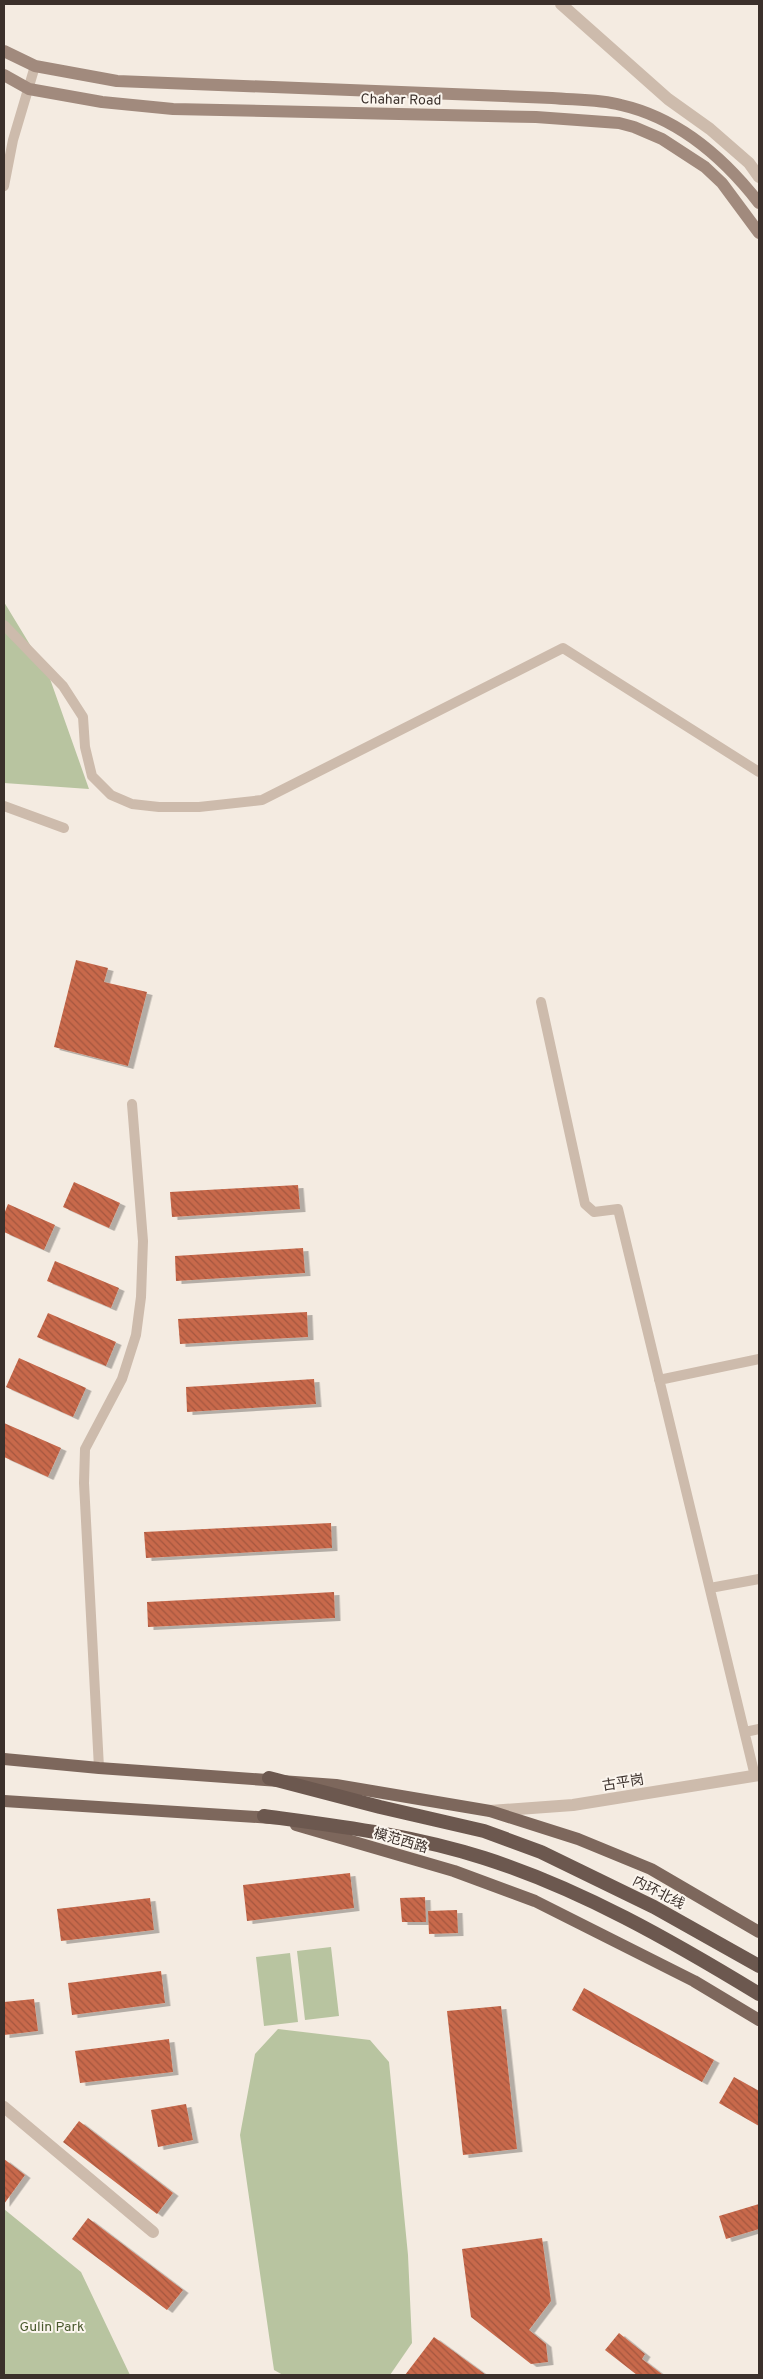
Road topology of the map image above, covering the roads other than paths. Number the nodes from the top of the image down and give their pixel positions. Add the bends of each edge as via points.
1 (561, 4) edge
2 (4, 52) edge
3 (35, 66) junction
4 (4, 75) edge
5 (29, 89) junction
6 (759, 177) edge
7 (4, 186) edge
8 (759, 203) edge
9 (759, 233) edge
10 (4, 625) edge
11 (759, 772) edge
12 (4, 806) edge
13 (64, 828) dead end
14 (540, 1002) dead end
15 (132, 1104) dead end
16 (759, 1359) edge
17 (659, 1380) junction
18 (759, 1579) edge
19 (710, 1588) junction
20 (759, 1729) edge
21 (745, 1732) junction
22 (4, 1759) edge
23 (99, 1768) junction
24 (757, 1775) edge
25 (269, 1778) junction
26 (4, 1801) edge
27 (490, 1810) junction
28 (264, 1816) junction
29 (759, 1932) edge
30 (759, 1966) edge
31 (759, 1994) edge
32 (759, 2020) edge
33 (4, 2107) edge
34 (153, 2232) dead end

1 - 6 street via 668,99 710,129
2 - 3 main road, Chahar Road
3 - 5 lane
3 - 8 main road, Chahar Road via 117,81 552,98 620,104 660,120 710,150 732,170
4 - 5 main road, Chahar Road
5 - 7 lane via 13,140
5 - 9 main road, Chahar Road via 102,102 173,109 619,123 662,139 705,167 722,183
10 - 11 lane via 63,686 83,717 85,747 92,776 111,795 132,804 199,806 262,800 562,648
12 - 13 lane
14 - 17 lane via 585,1204 594,1212 618,1209
15 - 23 lane via 143,1241 136,1335 122,1379 85,1449
16 - 17 lane
17 - 19 lane
18 - 19 lane
19 - 21 lane
20 - 21 lane
21 - 24 lane
22 - 23 main road
23 - 25 main road
24 - 27 street, 古平岗 via 572,1805
25 - 27 main road via 336,1785
25 - 30 highway, 内环北线 via 484,1831 542,1852 654,1907
26 - 28 main road, 模范西路
27 - 29 main road via 578,1839 651,1869
28 - 31 highway via 390,1834 484,1858 573,1892 704,1960
28 - 32 main road, 模范西路 via 454,1871 535,1901 694,1981
33 - 34 street

